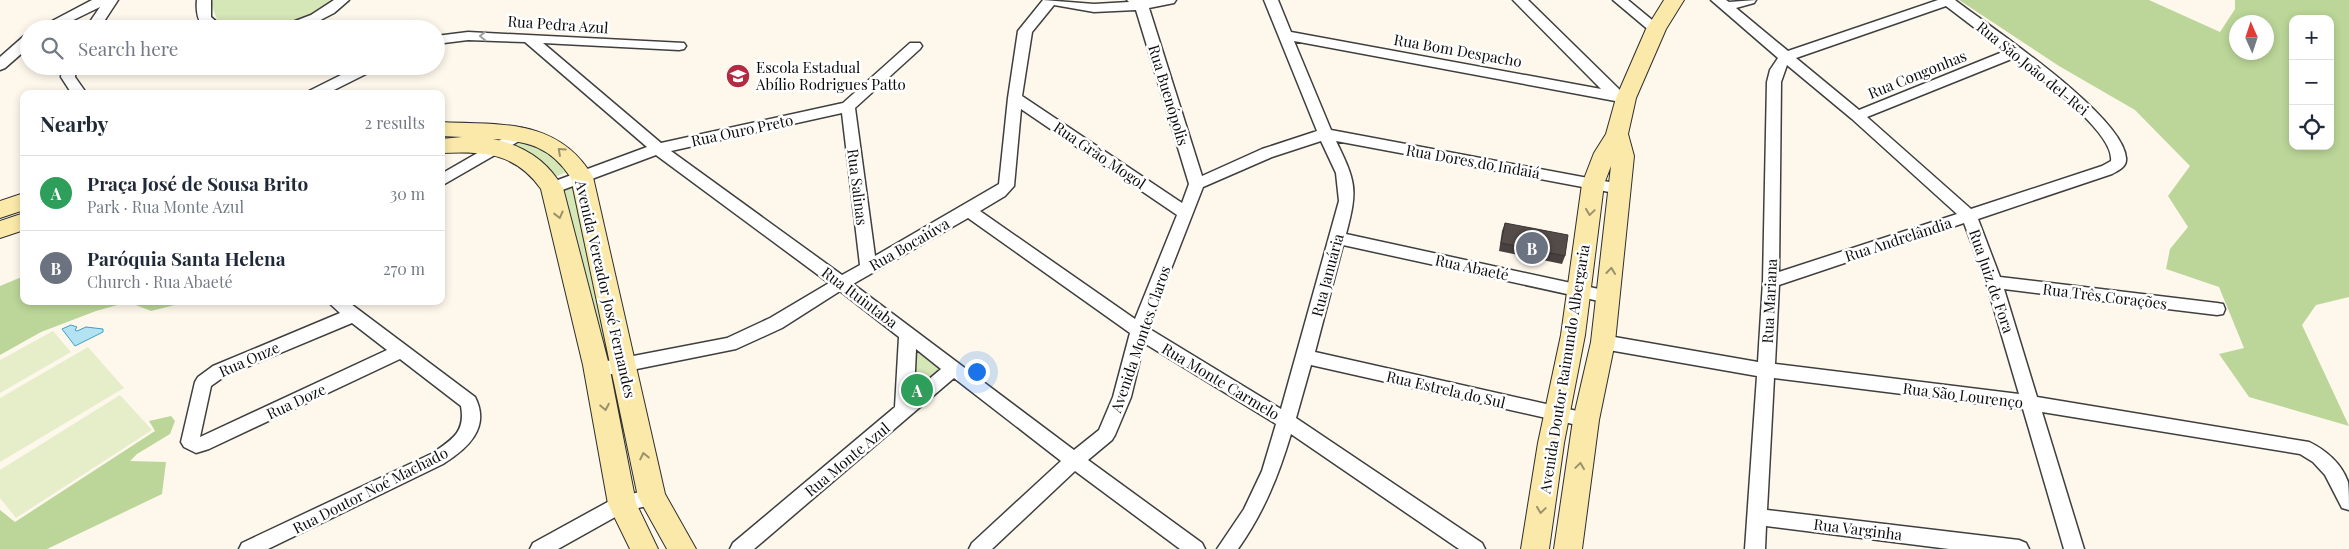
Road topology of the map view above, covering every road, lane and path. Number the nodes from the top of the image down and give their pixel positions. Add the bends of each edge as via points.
1 (103, 0) edge
2 (111, 0) edge
3 (204, 0) edge
4 (342, 0) edge
5 (1050, 0) edge
6 (1169, 0) edge
7 (1271, 0) edge
8 (1520, 0) edge
9 (1620, 0) edge
10 (1674, 0) edge
11 (1749, 0) edge
12 (1947, 1) edge
13 (1138, 3) edge
14 (1723, 4) edge
15 (62, 20) edge
16 (98, 20) edge
17 (205, 20) edge
18 (309, 20) edge
19 (1656, 29) junction
20 (1285, 35) junction
21 (529, 38) junction
22 (445, 39) edge
23 (679, 46) dead end
24 (915, 46) dead end
25 (20, 47) edge
26 (2016, 52) junction
27 (1786, 57) junction
28 (0, 65) edge
29 (68, 75) edge
30 (353, 75) edge
31 (77, 90) edge
32 (322, 90) edge
33 (1621, 97) junction
34 (1015, 98) junction
35 (848, 107) junction
36 (1857, 116) junction
37 (445, 129) edge
38 (521, 133) junction
39 (1325, 134) junction
40 (1617, 134) junction
41 (2113, 144) joint
42 (445, 146) edge
43 (496, 147) junction
44 (658, 149) junction
45 (582, 177) junction
46 (445, 179) edge
47 (1197, 184) junction
48 (1593, 184) junction
49 (552, 188) junction
50 (1620, 189) junction
51 (968, 210) junction
52 (1185, 213) junction
53 (1969, 216) junction
54 (1337, 238) junction
55 (868, 268) junction
56 (1771, 281) junction
57 (1994, 282) junction
58 (841, 283) junction
59 (1579, 290) junction
60 (1608, 297) junction
61 (340, 305) edge
62 (2217, 309) dead end
63 (353, 315) junction
64 (1139, 331) junction
65 (908, 333) junction
66 (1603, 342) junction
67 (401, 351) junction
68 (1305, 357) junction
69 (622, 364) junction
70 (954, 368) junction
71 (597, 370) junction
72 (1765, 370) junction
73 (2031, 404) junction
74 (904, 412) junction
75 (1557, 414) junction
76 (1286, 420) junction
77 (1586, 420) junction
78 (190, 442) joint
79 (1074, 460) junction
80 (652, 497) junction
81 (2349, 502) edge
82 (622, 504) junction
83 (1757, 517) junction
84 (250, 549) edge
85 (540, 549) edge
86 (644, 549) edge
87 (682, 549) edge
88 (740, 549) edge
89 (978, 549) edge
90 (1195, 549) edge
91 (1227, 549) edge
92 (1476, 549) edge
93 (1535, 549) edge
94 (1568, 549) edge
95 (1755, 549) edge
96 (2019, 549) edge
97 (2074, 549) edge

1 - 15 street
2 - 16 street
3 - 17 street via 202,11
4 - 18 street
5 - 13 street via 1093,7
5 - 34 street, Rua Bocaiúva via 1025,31
6 - 13 street
7 - 20 street, Rua Januária
8 - 33 street
9 - 19 street
10 - 19 street, Avenida Doutor Raimundo Albergaria
11 - 14 street
12 - 26 street, Rua São João del-Rei
12 - 27 street
13 - 47 street, Rua Buenópolis
14 - 27 street, Rua Juiz de Fora
19 - 33 street, Avenida Doutor Raimundo Albergaria
20 - 33 street, Rua Bom Despacho
20 - 39 street, Rua Januária
21 -> 22 street, Rua Pedra Azul via 468,36
21 - 23 street, Rua Pedra Azul
21 - 44 street, Rua Ituiutaba
24 - 35 street, Rua Ouro Preto
25 - 28 street
26 - 36 street, Rua Congonhas
26 - 41 street, Rua São João del-Rei via 2090,112
27 - 36 street, Rua Juiz de Fora
27 - 56 street, Rua Mariana via 1774,82
29 - 31 street
30 - 32 street
33 - 40 street, Avenida Doutor Raimundo Albergaria
34 - 51 street, Rua Bocaiúva via 1006,186
34 - 52 street, Rua Grão Mogol
35 - 44 street, Rua Ouro Preto
35 - 55 street, Rua Salinas
36 - 53 street, Rua Juiz de Fora
37 - 38 street, Avenida Vereador José Fernandes
38 - 43 street
45 -> 38 street, Avenida Vereador José Fernandes via 564,153 550,142
39 - 47 street via 1267,153
39 - 48 street, Rua Dores do Indaiá
39 - 54 street, Rua Januária via 1344,173 1347,188 1347,201
40 - 48 street, Avenida Doutor Raimundo Albergaria via 1604,153
40 - 50 street, Avenida Doutor Raimundo Albergaria via 1623,156
41 - 53 street, Rua Andrelândia via 2119,157 2118,164 2107,170
42 - 43 street, Avenida Vereador José Fernandes
43 - 46 street
43 - 49 street, Avenida Vereador José Fernandes via 527,161 548,180
44 - 45 street, Rua Ouro Preto
44 - 58 street, Rua Ituiutaba
45 - 49 street, Rua Ouro Preto
45 - 69 street, Avenida Vereador José Fernandes
47 - 52 street, Avenida Montes Claros
48 - 50 street, Rua Dores do Indaiá
48 -> 59 street, Avenida Doutor Raimundo Albergaria
49 -> 71 street, Avenida Vereador José Fernandes
60 -> 50 street, Avenida Doutor Raimundo Albergaria
51 - 55 street, Rua Bocaiúva
51 - 64 street, Rua Monte Carmelo
52 - 64 street, Avenida Montes Claros
53 - 56 street, Rua Andrelândia
53 - 57 street, Rua Juiz de Fora
54 - 59 street, Rua Abaeté
54 - 68 street, Rua Januária
55 - 58 street, Rua Bocaiúva
56 - 72 street, Rua Mariana
57 - 62 street, Rua Três Corações
57 - 73 street, Rua Juiz de Fora
58 - 65 street, Rua Ituiutaba
58 - 69 street, Rua Bocaiúva via 776,323 730,344
59 - 60 street, Rua Abaeté
59 - 75 street, Avenida Doutor Raimundo Albergaria
60 - 66 street, Avenida Doutor Raimundo Albergaria
61 - 63 street, Rua Doutor Noé Machado
63 - 67 street, Rua Doutor Noé Machado
63 - 78 street, Rua Onze via 210,377 202,388
64 - 76 street, Rua Monte Carmelo
64 - 79 street, Avenida Montes Claros via 1122,397 1106,435
65 - 70 street, Rua Ituiutaba
65 - 74 street
66 - 72 street, Rua São Lourenço
66 - 77 street, Avenida Doutor Raimundo Albergaria
67 - 78 street, Rua Doze via 203,444
67 - 84 street, Rua Doutor Noé Machado via 469,402 472,413 468,435 436,459
68 - 75 street, Rua Estrela do Sul
68 - 76 street, Rua Januária
69 - 71 street, Rua Bocaiúva
80 -> 69 street, Avenida Vereador José Fernandes
70 - 74 street, Rua Monte Azul
70 - 79 street, Rua Ituiutaba
71 -> 82 street, Avenida Vereador José Fernandes
72 - 73 street, Rua São Lourenço
72 - 83 street, Rua Mariana
73 - 81 street, Rua São Lourenço via 2303,447 2321,456 2331,467
73 - 97 street, Rua Juiz de Fora
74 - 88 street, Rua Monte Azul
75 - 77 street, Rua Estrela do Sul
75 -> 93 street, Avenida Doutor Raimundo Albergaria
76 - 91 street, Rua Januária via 1271,471 1251,514
76 - 92 street, Rua Monte Carmelo
94 -> 77 street, Avenida Doutor Raimundo Albergaria
79 - 89 street, Avenida Montes Claros
79 - 90 street, Rua Ituiutaba
80 - 82 street
80 - 87 street, Avenida Vereador José Fernandes
82 - 85 street
82 - 86 street, Avenida Vereador José Fernandes
83 - 95 street, Rua Mariana
83 - 96 street, Rua Varginha

